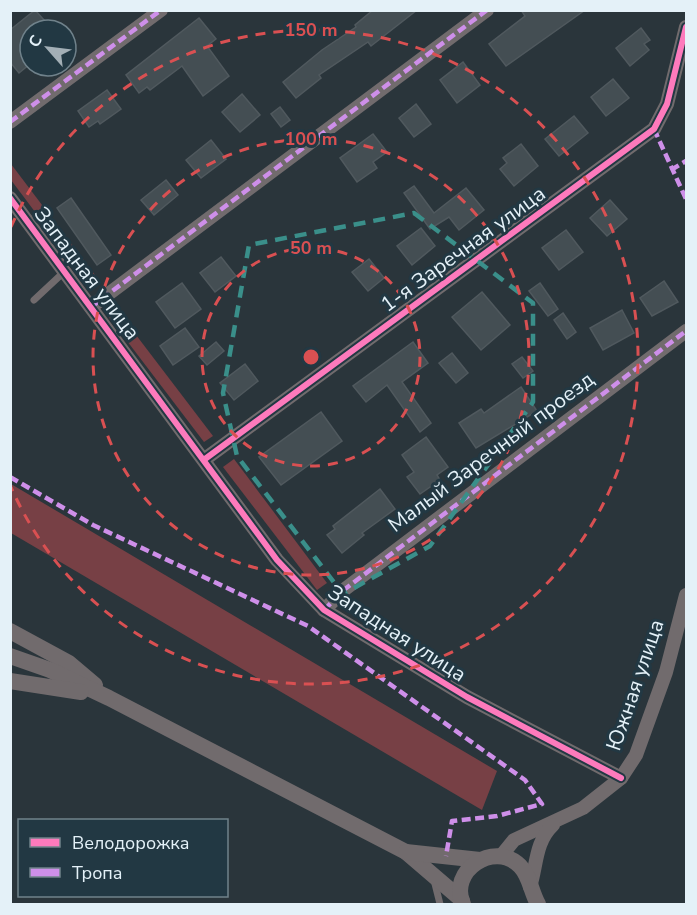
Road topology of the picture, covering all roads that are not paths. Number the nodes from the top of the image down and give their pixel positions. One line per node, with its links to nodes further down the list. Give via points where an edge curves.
1 (161, 10): 4 (street)
2 (487, 10): 8 (street)
3 (687, 27): 10 (street, 1-я Заречная улица, via 667,104 654,129)
4 (10, 122)
5 (10, 198): 6 (street, Западная улица)
6 (64, 272): 7 (lane); 8 (street, Западная улица)
7 (34, 300)
8 (91, 307): 10 (street, Западная улица)
9 (687, 331): 12 (street, Малый Заречный проезд, via 345,589)
10 (205, 459): 12 (street, Западная улица, via 277,560)
11 (687, 595): 17 (street, Южная улица, via 666,672 636,755)
12 (324, 610): 17 (street, Западная улица, via 467,697)
13 (10, 631): 16 (street, via 69,663)
14 (10, 656): 16 (street)
15 (10, 681): 16 (street)
16 (109, 698): 19 (street)
17 (621, 778): 18 (street, Южная улица, via 583,808)
18 (555, 823): 20 (street, Южная улица, via 514,840); 23 (street, via 545,832 539,846)
19 (406, 852): 21 (street); 22 (street)
20 (501, 856): 21 (street); 23 (street, via 521,867)
21 (480, 860): 24 (street, via 463,878)
22 (432, 875): 24 (street); 25 (lane)
23 (530, 887): 26 (street); 27 (street)
24 (463, 902)
25 (440, 904)
26 (527, 904)
27 (538, 904)

